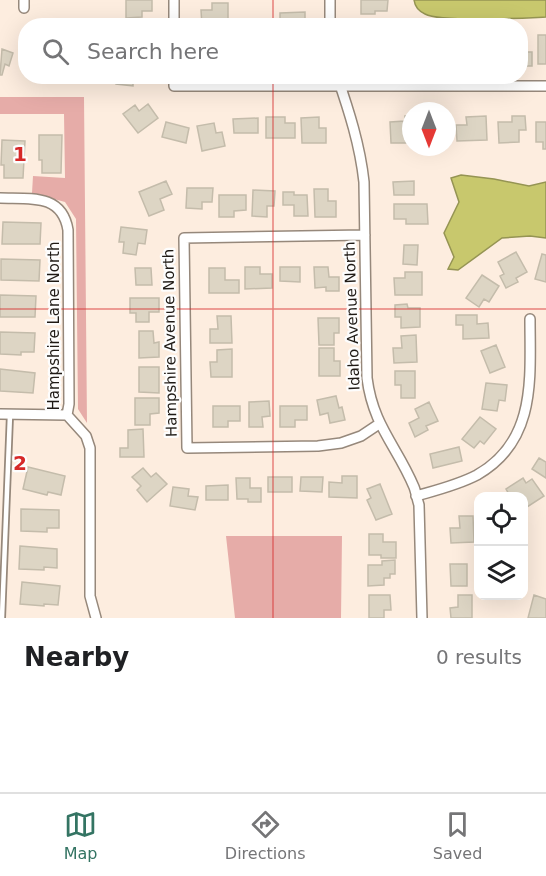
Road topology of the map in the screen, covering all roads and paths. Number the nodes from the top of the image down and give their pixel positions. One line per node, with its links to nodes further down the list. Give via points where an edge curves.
1 (174, 0): 3 (street)
2 (330, 0): 4 (street)
3 (174, 18)
4 (330, 18)
5 (340, 84): 9 (street, Idaho Avenue North, via 362,161)
6 (463, 84): 7 (street)
7 (546, 86)
8 (0, 198): 12 (street, Hampshire Lane North, via 37,199 59,208 66,218)
9 (365, 235): 13 (street, Idaho Avenue North, via 367,378); 13 (street, Hampshire Avenue North, via 184,238 187,448 318,446 361,436)
10 (530, 320): 14 (street, via 527,405 510,445 478,474)
11 (5, 414): 12 (street); 15 (lane)
12 (67, 415): 16 (street, Hampshire Lane North, via 86,436 90,448 90,596)
13 (379, 424): 14 (street, Idaho Avenue North)
14 (416, 496): 17 (street, Idaho Avenue North)
15 (2, 618)
16 (96, 618)
17 (422, 618)

